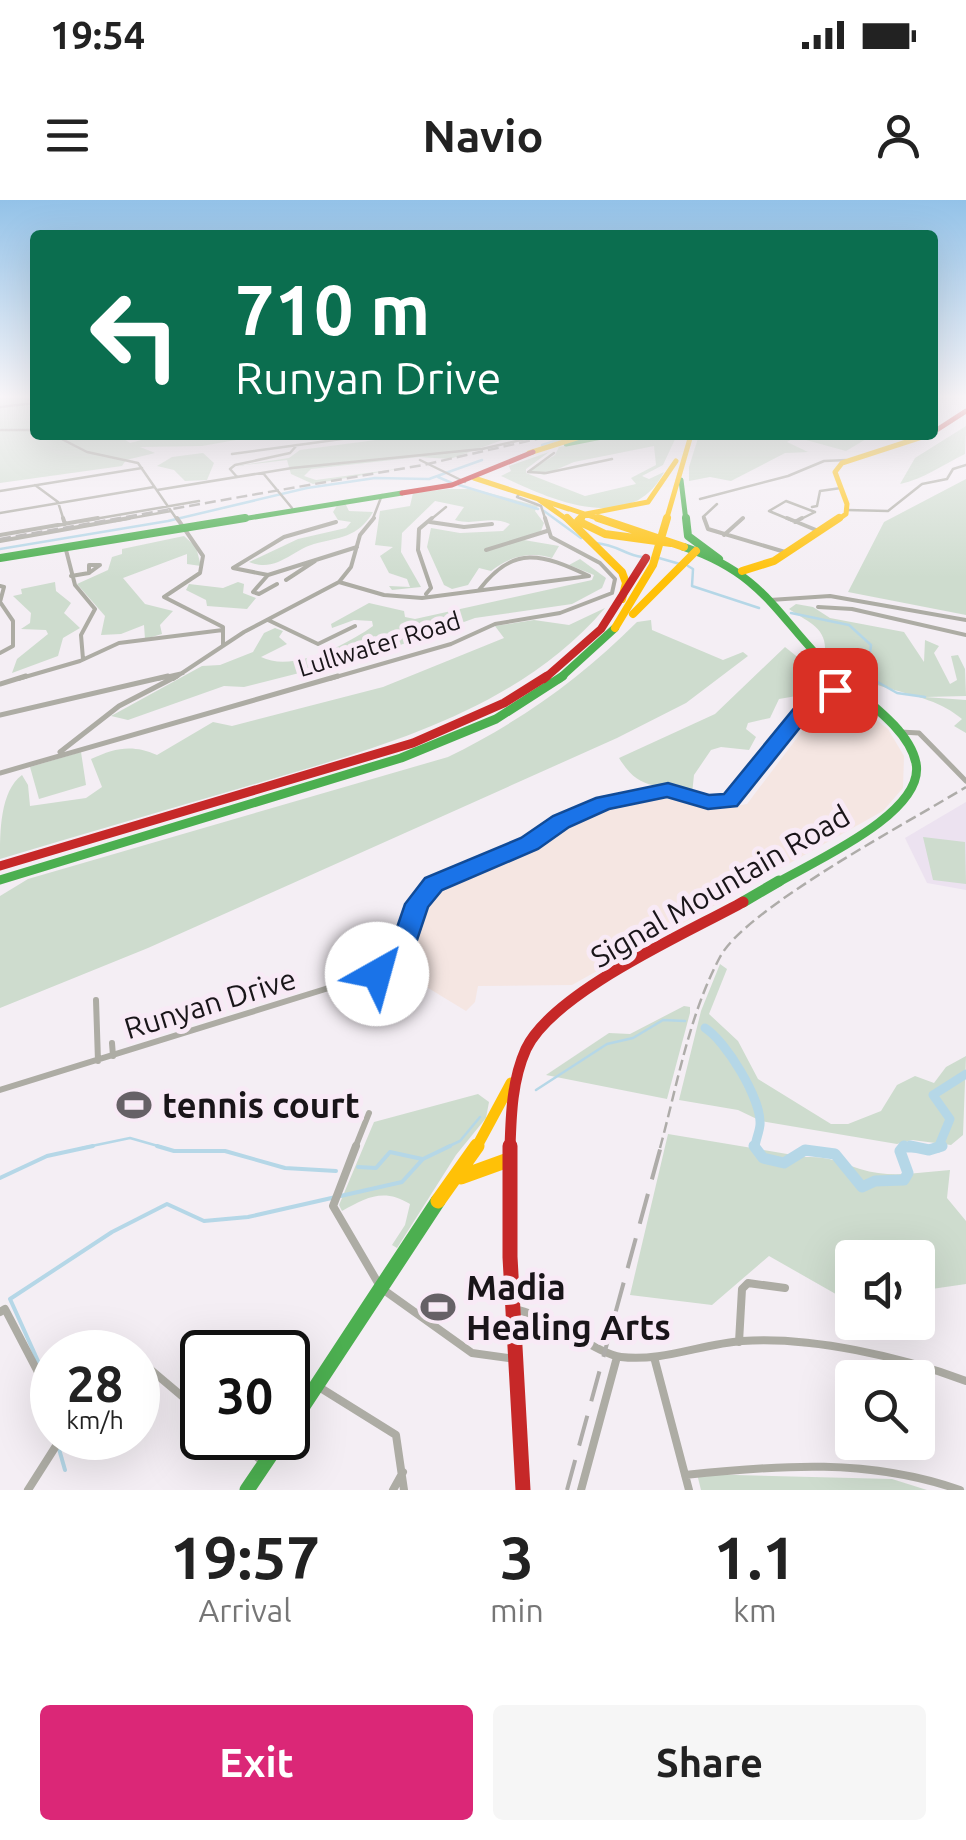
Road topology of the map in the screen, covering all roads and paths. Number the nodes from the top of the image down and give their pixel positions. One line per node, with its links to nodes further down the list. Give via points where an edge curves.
1 (119, 457): 13 (street)
2 (271, 457): 15 (street, via 230,468)
3 (404, 457): 14 (street)
4 (522, 457): 16 (main road)
5 (541, 457): 9 (street, via 528,472 546,476 578,462)
6 (681, 457): 11 (main road)
7 (855, 457): 10 (main road)
8 (420, 460): 17 (street)
9 (612, 460)
10 (846, 460): 20 (main road, via 835,472); 47 (street, via 810,462 781,478 700,499 717,504 702,520)
11 (679, 463): 35 (main road); 46 (main road, via 648,502 580,518 586,532); 49 (main road)
12 (966, 464): 31 (street, via 948,479 922,484 888,511)
13 (142, 468): 18 (street); 19 (street)
14 (263, 472): 15 (street); 28 (street)
15 (237, 477): 19 (street)
16 (489, 478): 17 (main road); 22 (main road)
17 (469, 480): 23 (main road)
18 (35, 485): 21 (street); 24 (street)
19 (156, 488): 24 (street); 30 (street)
20 (841, 488): 27 (street, via 820,490); 31 (main road)
21 (0, 491)
22 (520, 493): 29 (main road); 45 (street, Lullwater Road, via 518,498 541,506)
23 (382, 495): 28 (main road); 51 (street)
24 (58, 502): 32 (street); 41 (street)
25 (199, 502): 30 (street)
26 (446, 507): 33 (street)
27 (812, 507): 40 (street, via 816,511); 40 (street, via 786,501 770,508)
28 (292, 508): 36 (main road)
29 (560, 508): 43 (main road); 72 (main road, via 622,572 626,588)
30 (170, 509): 36 (street); 41 (street); 48 (street)
31 (847, 510): 44 (main road)
32 (0, 512)
33 (435, 516): 38 (street); 39 (street)
34 (744, 518): 47 (street)
35 (684, 520): 49 (main road, via 686,540); 55 (main road, Signal Mountain Road, via 691,540)
36 (178, 521): 50 (main road); 76 (street, via 204,565 164,597)
37 (336, 522): 60 (street, via 284,537 232,566)
38 (427, 522): 39 (street); 66 (street, via 417,544)
39 (442, 522): 42 (street)
40 (794, 522): 44 (street)
41 (65, 524): 48 (street)
42 (492, 524)
43 (629, 527): 46 (main road); 49 (main road)
44 (816, 530): 53 (main road)
45 (547, 531): 52 (street); 87 (street, Lullwater Road, via 609,569 612,593)
46 (612, 535): 49 (main road)
47 (724, 535): 53 (street)
48 (0, 538)
49 (663, 540): 54 (main road); 72 (main road); 77 (main road, via 636,600)
50 (65, 546): 56 (main road); 61 (street)
51 (357, 547): 57 (street); 63 (street)
52 (486, 550)
53 (786, 552): 58 (main road)
54 (693, 555): 55 (main road); 77 (main road)
55 (714, 557): 58 (main road, Signal Mountain Road)
56 (0, 558)
57 (317, 559): 60 (street); 62 (street)
58 (742, 572): 70 (main road, Signal Mountain Road)
59 (89, 573): 61 (street)
60 (268, 575): 64 (street, via 253,592)
61 (71, 576): 81 (street, via 95,609 81,635)
62 (286, 580)
63 (339, 582): 69 (street, via 398,597); 73 (street)
64 (277, 584)
65 (0, 586): 80 (street, via 0,602 13,622 13,646)
66 (432, 588): 68 (street); 69 (street)
67 (479, 590): 67 (street, via 588,578 539,555 524,555 492,569); 68 (street)
68 (444, 594): 69 (street)
69 (423, 596)
70 (770, 600): 74 (street, via 841,598); 84 (main road, Signal Mountain Road)
71 (818, 607): 78 (street)
72 (617, 612): 90 (main road, via 543,677 437,732)
73 (268, 620): 75 (street, via 318,644); 79 (street)
74 (966, 620)
75 (355, 626)
76 (224, 630): 79 (street); 81 (street, via 119,643)
77 (611, 633): 91 (main road, via 538,692 406,757)
78 (966, 635)
79 (223, 646): 82 (street)
80 (0, 653)
81 (83, 660): 83 (street)
82 (186, 673): 85 (street); 87 (street, via 119,706)
83 (0, 684)
84 (846, 686): 86 (main road, Signal Mountain Road); 94 (street, Runyan Drive, via 812,702 730,801 658,790 590,807 530,843 428,889 401,954 377,974)
85 (0, 715)
86 (899, 732): 89 (street, via 919,733); 96 (main road, Signal Mountain Road, via 916,762 914,790 905,804 576,998 526,1047)
87 (58, 754): 88 (street, Lullwater Road)
88 (0, 773)
89 (966, 781)
90 (0, 866)
91 (0, 880)
92 (96, 1000): 95 (street)
93 (112, 1043): 94 (street)
94 (113, 1056): 95 (street, Runyan Drive)
95 (98, 1060): 97 (street, Runyan Drive)
96 (513, 1080): 99 (main road, Signal Mountain Road); 100 (main road, via 498,1098 486,1135)
97 (0, 1090)
98 (370, 1114): 101 (street, via 333,1206)
99 (508, 1160): 100 (main road, via 462,1176); 103 (main road, Signal Mountain Road)
100 (438, 1201): 101 (main road)
101 (381, 1288): 109 (street, via 472,1354); 112 (main road)
102 (785, 1288): 105 (street, via 748,1283 742,1289)
103 (512, 1310): 107 (street, via 546,1317); 109 (main road, Signal Mountain Road)
104 (0, 1312): 106 (street, via 5,1309)
105 (739, 1342): 108 (street); 111 (street, via 906,1358)
106 (30, 1357)
107 (617, 1357): 108 (street); 126 (street)
108 (654, 1357): 120 (street)
109 (515, 1359): 125 (main road, Signal Mountain Road)
110 (160, 1378): 113 (street)
111 (966, 1382)
112 (316, 1386): 114 (main road); 119 (street, via 396,1435)
113 (180, 1395)
114 (310, 1395)
115 (47, 1460): 121 (street)
116 (259, 1460): 118 (street)
117 (267, 1460): 118 (main road)
118 (264, 1464): 122 (main road)
119 (404, 1470): 123 (street); 124 (street)
120 (685, 1475): 127 (street); 128 (street, via 803,1463 858,1466 928,1477)
121 (28, 1490)
122 (247, 1490)
123 (393, 1490)
124 (404, 1490)
125 (523, 1490)
126 (580, 1490)
127 (689, 1490)
128 (960, 1490)

